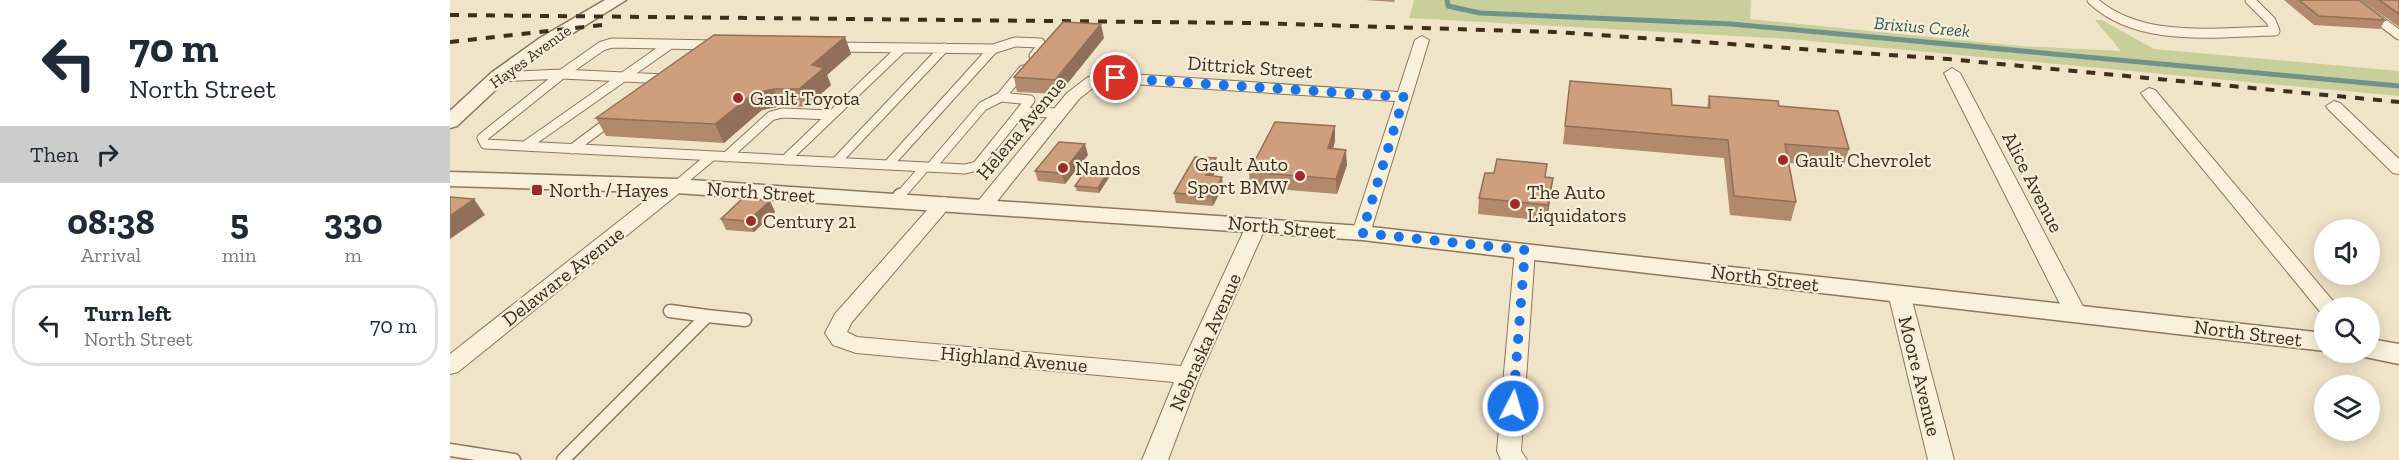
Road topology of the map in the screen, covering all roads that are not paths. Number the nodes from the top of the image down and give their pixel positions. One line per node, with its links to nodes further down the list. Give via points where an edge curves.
1 (617, 0): 19 (street, Hayes Avenue, via 568,28)
2 (2092, 0): 3 (lane, via 2114,20 2142,27 2198,32 2274,30 2271,21)
3 (2250, 0)
4 (2353, 0): 5 (lane)
5 (2399, 35)
6 (1422, 40): 25 (street)
7 (669, 44): 8 (lane); 17 (lane, via 602,46); 18 (lane)
8 (713, 45): 9 (lane); 14 (lane)
9 (724, 45)
10 (819, 47): 11 (lane)
11 (902, 48): 12 (lane); 31 (lane)
12 (944, 48): 13 (lane); 38 (lane)
13 (993, 49): 24 (lane, via 1015,42 1040,43 1041,47); 39 (lane)
14 (704, 52)
15 (676, 72): 20 (lane)
16 (1952, 72): 53 (street, Alice Avenue)
17 (562, 74): 18 (lane); 19 (lane); 33 (lane, via 482,138 485,144)
18 (624, 76): 20 (lane); 33 (lane)
19 (498, 77): 28 (street, Hayes Avenue)
20 (667, 79): 22 (lane)
21 (1094, 80): 25 (street, Dittrick Street, via 1116,78); 29 (street, Helena Avenue)
22 (658, 86)
23 (2149, 93): 51 (street)
24 (1001, 97): 27 (lane, via 1030,100); 40 (lane, via 983,106)
25 (1404, 97): 48 (street)
26 (2334, 106): 41 (street)
27 (1021, 111): 29 (lane); 40 (lane, via 977,166)
28 (458, 112): 32 (street, Hayes Avenue)
29 (1058, 113): 46 (street, Helena Avenue)
30 (620, 114): 34 (lane)
31 (831, 115): 36 (lane, via 771,116); 37 (lane)
32 (450, 122)
33 (525, 146): 34 (lane)
34 (572, 149): 35 (lane)
35 (712, 156): 36 (lane); 43 (lane)
36 (726, 157): 37 (lane)
37 (785, 160): 38 (lane)
38 (836, 162): 39 (lane)
39 (888, 165): 40 (lane)
40 (928, 167): 44 (lane)
41 (2399, 169)
42 (450, 179): 43 (street, North Street)
43 (676, 186): 44 (street, North Street); 59 (street, Delaware Avenue)
44 (896, 200): 45 (street, North Street)
45 (944, 203): 46 (street, North Street); 60 (street, Highland Avenue, via 843,319 836,333 841,340 867,346)
46 (983, 206): 47 (street, North Street)
47 (1257, 224): 48 (street, North Street); 60 (street, Nebraska Avenue)
48 (1362, 233): 49 (street, North Street)
49 (1525, 250): 50 (street, North Street); 65 (street, via 1509,451)
50 (1899, 293): 53 (street, North Street); 66 (street, Moore Avenue)
51 (2320, 297)
52 (670, 311): 54 (lane)
53 (2075, 312): 56 (street, North Street)
54 (708, 316): 55 (lane); 63 (lane)
55 (745, 320)
56 (2314, 341)
57 (2380, 351): 58 (street)
58 (2399, 354)
59 (450, 366)
60 (1188, 375): 64 (street, Nebraska Avenue)
61 (450, 450): 62 (lane)
62 (514, 460)
63 (563, 460)
64 (1155, 460)
65 (1514, 460)
66 (1941, 460)

